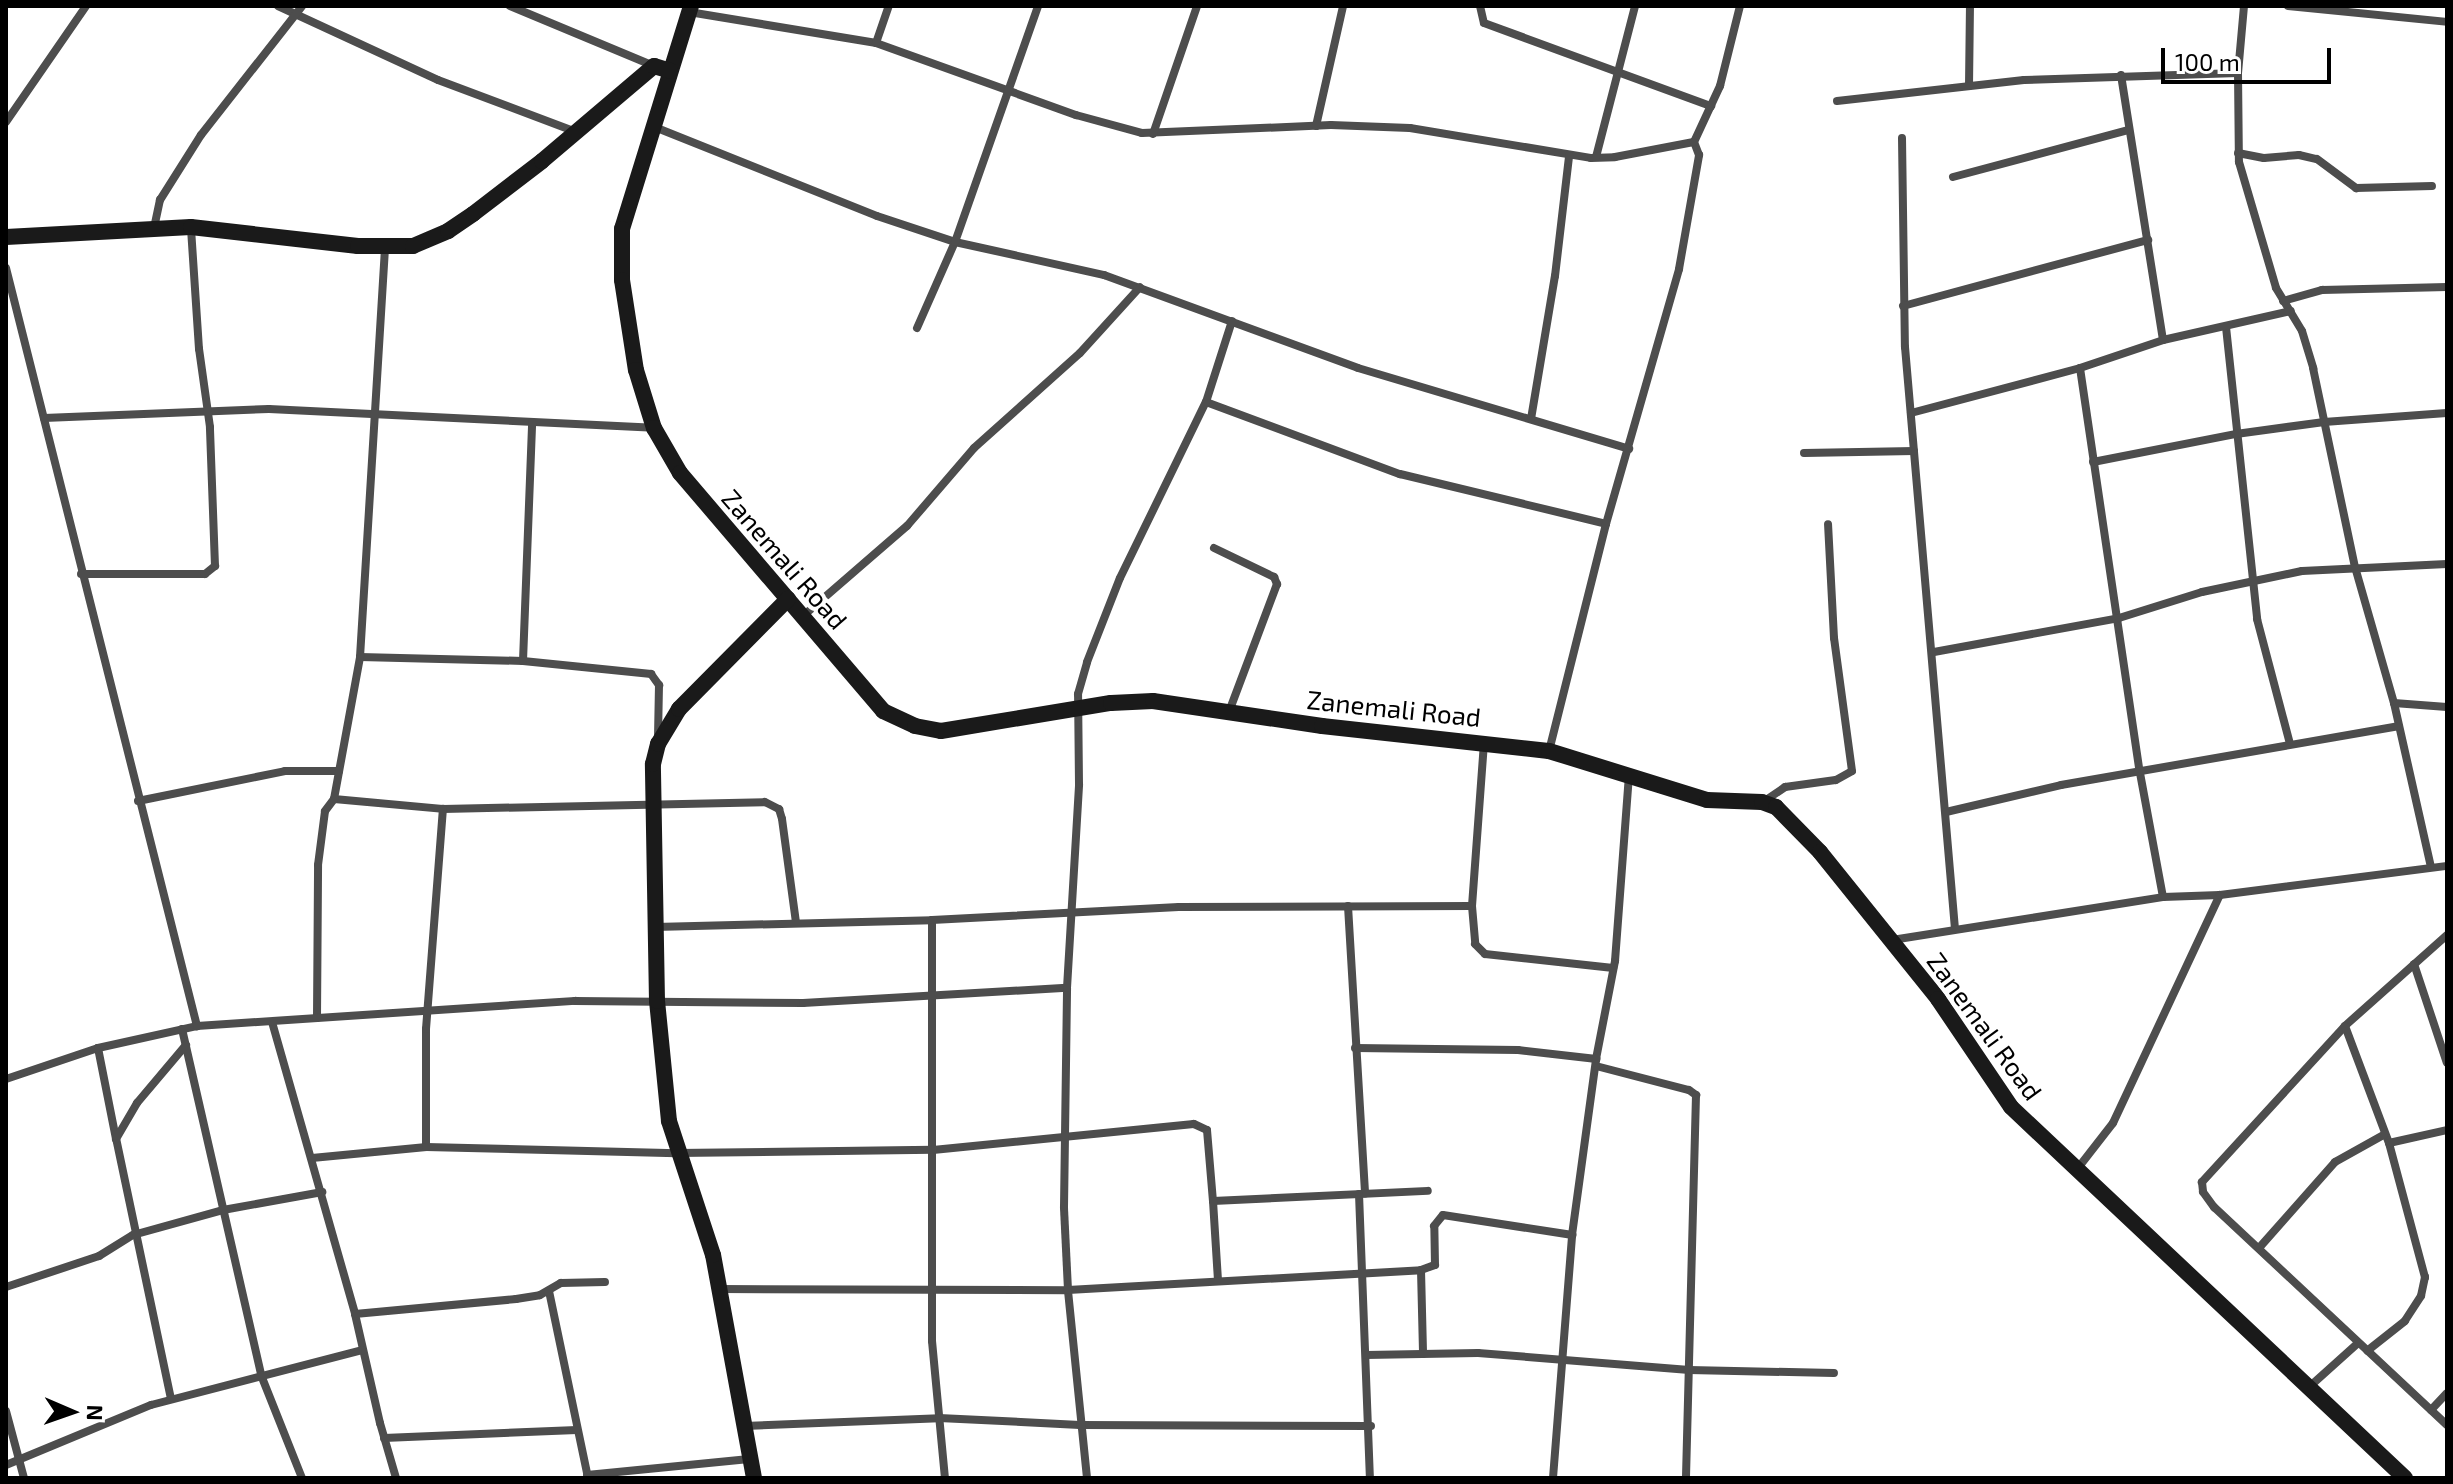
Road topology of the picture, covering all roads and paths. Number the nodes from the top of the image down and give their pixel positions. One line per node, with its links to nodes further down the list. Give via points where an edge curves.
1 (86, 6): 27 (street)
2 (278, 6): 16 (street)
3 (302, 6): 16 (street)
4 (510, 6): 19 (street)
5 (889, 6): 18 (street)
6 (1038, 6): 24 (street)
7 (1197, 6): 32 (street)
8 (1343, 6): 29 (street)
9 (1480, 6): 20 (street, via 1484,23)
10 (1635, 6): 20 (street)
11 (1740, 6): 26 (street)
12 (1970, 6): 23 (street)
13 (2244, 6): 21 (street)
14 (2288, 6): 17 (street)
15 (690, 9): 18 (street); 19 (street, Zanemali Road)
16 (297, 15): 31 (street, via 438,80); 41 (street, via 201,135 160,200)
17 (2447, 22)
18 (876, 43): 24 (street)
19 (662, 69): 28 (street, Zanemali Road); 31 (street)
20 (1617, 71): 26 (street); 37 (street)
21 (2238, 73): 22 (street); 35 (street)
22 (2121, 75): 23 (street); 30 (street)
23 (1969, 86): 25 (street)
24 (1008, 89): 32 (street, via 1076,115); 44 (street)
25 (1837, 101)
26 (1711, 106): 34 (street)
27 (6, 122)
28 (652, 126): 44 (street); 66 (street, Zanemali Road, via 622,229 622,267 630,341)
29 (1316, 126): 32 (street); 36 (street, via 1410,128)
30 (2129, 130): 38 (street); 43 (street)
31 (576, 133): 45 (street, via 448,231 413,246)
32 (1153, 134)
33 (1902, 138): 50 (street)
34 (1694, 142): 37 (street); 68 (street, via 1699,155 1679,269)
35 (2238, 153): 39 (street, via 2317,159 2356,188); 49 (street)
36 (1569, 156): 37 (street); 63 (street)
37 (1596, 157)
38 (1953, 177)
39 (2432, 186)
40 (191, 227): 41 (street); 45 (street); 58 (street)
41 (154, 228): 42 (street)
42 (6, 237)
43 (2148, 240): 50 (street); 55 (street)
44 (955, 242): 47 (street); 54 (street)
45 (385, 247): 59 (street)
46 (6, 268): 62 (street)
47 (1140, 287): 52 (street); 80 (street, via 1080,353 974,448 907,526)
48 (2447, 287): 49 (street, via 2322,290)
49 (2283, 301): 51 (street)
50 (1903, 306): 60 (street)
51 (2291, 311): 53 (street); 65 (street, via 2302,331)
52 (1232, 321): 57 (street); 63 (street, via 1358,368)
53 (2226, 327): 55 (street); 67 (street)
54 (917, 328)
55 (2163, 340): 56 (street)
56 (2080, 368): 60 (street); 71 (street)
57 (1206, 402): 72 (street, via 1400,474); 87 (street, via 1120,578 1081,679)
58 (207, 410): 59 (street); 62 (street); 77 (street, via 212,571)
59 (378, 412): 64 (street); 83 (street)
60 (1911, 413): 69 (street)
61 (2447, 413): 65 (street)
62 (44, 418): 77 (street)
63 (1531, 419): 68 (street)
64 (532, 422): 66 (street); 84 (street)
65 (2324, 422): 67 (street); 76 (street)
66 (654, 428): 79 (street, Zanemali Road, via 680,473)
67 (2236, 434): 71 (street); 78 (street)
68 (1629, 449): 72 (street)
69 (1914, 451): 70 (street); 82 (street)
70 (1804, 453)
71 (2093, 462): 81 (street)
72 (1606, 524): 93 (street)
73 (1828, 524): 99 (street, via 1834,638 1852,771 1836,780 1785,787)
74 (1214, 548): 88 (street, via 1274,577 1277,584)
75 (2447, 564): 76 (street)
76 (2355, 567): 78 (street); 85 (street)
77 (81, 574): 98 (street)
78 (2251, 580): 81 (street); 92 (street, via 2262,648)
79 (788, 599): 80 (street, Zanemali Road); 91 (street, via 679,709)
80 (803, 616): 87 (street, Zanemali Road, via 883,711 915,726 941,731)
81 (2119, 618): 82 (street); 95 (street)
82 (1934, 652): 102 (street)
83 (360, 657): 84 (street); 94 (street)
84 (523, 661): 91 (street, via 655,676)
85 (2394, 703): 86 (street); 89 (street)
86 (2447, 707)
87 (1081, 708): 88 (street, Zanemali Road, via 1153,701); 109 (street)
88 (1229, 712): 90 (street, Zanemali Road)
89 (2398, 726): 92 (street); 104 (street)
90 (1484, 742): 93 (street, Zanemali Road); 108 (street)
91 (658, 744): 100 (street, via 653,764)
92 (2290, 744): 95 (street)
93 (1549, 751): 96 (street, Zanemali Road)
94 (339, 771): 97 (street); 98 (street, via 285,771)
95 (2140, 773): 102 (street, via 2040,789); 106 (street)
96 (1629, 776): 99 (street, Zanemali Road, via 1707,800); 117 (street)
97 (334, 799): 101 (street); 122 (street, via 325,811 318,865)
98 (138, 801): 124 (street)
99 (1762, 802): 115 (street, Zanemali Road, via 1791,819)
100 (655, 806): 101 (street); 111 (street, via 774,804 782,819); 112 (street)
101 (443, 809): 121 (street)
102 (1946, 812): 113 (street)
103 (2447, 866): 104 (street)
104 (2431, 867): 105 (street)
105 (2220, 895): 106 (street); 142 (street, via 2113,1123)
106 (2163, 897): 113 (street)
107 (1348, 906): 108 (street); 109 (street); 129 (street)
108 (1472, 906): 117 (street, via 1475,944 1485,954)
109 (1071, 912): 110 (street); 118 (street)
110 (932, 920): 111 (street); 119 (street)
111 (796, 922): 112 (street)
112 (654, 927): 120 (street)
113 (1955, 929): 115 (street)
114 (2447, 935): 116 (street)
115 (1891, 940): 142 (street, Zanemali Road, via 2011,1107)
116 (2414, 964): 125 (street); 131 (street)
117 (1613, 968): 130 (street)
118 (1067, 988): 119 (street); 136 (street)
119 (934, 998): 120 (street); 139 (street)
120 (657, 1001): 121 (street); 140 (street)
121 (428, 1011): 122 (street); 138 (street)
122 (317, 1018): 123 (street)
123 (272, 1022): 124 (street); 141 (street)
124 (197, 1026): 126 (street)
125 (2345, 1026): 134 (street); 150 (street, via 2202,1182 2207,1199)
126 (182, 1029): 127 (street); 128 (street)
127 (186, 1045): 135 (street, via 137,1103); 147 (street)
128 (98, 1048): 132 (street); 135 (street)
129 (1355, 1048): 130 (street, via 1518,1050); 145 (street)
130 (1596, 1062): 149 (street); 167 (street, via 1696,1095)
131 (2447, 1063)
132 (6, 1079)
133 (2447, 1130): 137 (street)
134 (2385, 1134): 137 (street); 150 (street, via 2335,1162)
135 (116, 1139): 148 (street)
136 (1065, 1139): 139 (street); 146 (street, via 1202,1125 1207,1130); 157 (street)
137 (2389, 1143): 163 (street, via 2425,1277 2421,1296 2405,1321)
138 (426, 1147): 140 (street); 141 (street)
139 (933, 1150): 140 (street); 159 (street)
140 (677, 1153): 156 (street, via 704,1222)
141 (312, 1158): 144 (street)
142 (2078, 1168): 170 (street, Zanemali Road)
143 (1428, 1191): 145 (street)
144 (322, 1192): 147 (street); 160 (street)
145 (1362, 1193): 146 (street); 152 (street)
146 (1213, 1201): 153 (street)
147 (223, 1210): 148 (street); 169 (street)
148 (133, 1235): 155 (street, via 99,1256); 172 (street)
149 (1572, 1235): 151 (street, via 1443,1215 1434,1226 1435,1265); 166 (street)
150 (2259, 1248): 161 (street)
151 (1421, 1270): 152 (street); 164 (street)
152 (1364, 1274): 153 (street); 165 (street)
153 (1218, 1281): 157 (street)
154 (605, 1282): 158 (street, via 561,1283)
155 (6, 1287)
156 (719, 1289): 159 (street); 178 (street)
157 (1068, 1290): 159 (street); 176 (street)
158 (549, 1291): 160 (street, via 472,1305); 180 (street)
159 (932, 1292): 175 (street)
160 (355, 1314): 162 (street)
161 (2358, 1343): 163 (street); 170 (street)
162 (362, 1350): 169 (street); 181 (street)
163 (2367, 1351): 173 (street)
164 (1423, 1354): 165 (street); 166 (street, via 1478,1353)
165 (1366, 1355): 179 (street)
166 (1562, 1362): 167 (street); 193 (street)
167 (1689, 1370): 168 (street); 194 (street)
168 (1834, 1373)
169 (261, 1375): 172 (street); 187 (street)
170 (2308, 1389): 195 (street, Zanemali Road)
171 (2447, 1393): 173 (street)
172 (171, 1399): 183 (street)
173 (2431, 1410): 177 (street)
174 (6, 1411): 183 (street)
175 (939, 1418): 176 (street); 178 (street); 190 (street)
176 (1080, 1425): 179 (street); 191 (street)
177 (2447, 1425)
178 (743, 1426): 182 (street)
179 (1371, 1426): 192 (street)
180 (577, 1430): 181 (street); 185 (street)
181 (384, 1438): 188 (street)
182 (749, 1459): 185 (street); 189 (street)
183 (17, 1461): 184 (street); 186 (street)
184 (6, 1465)
185 (587, 1476)
186 (24, 1478)
187 (302, 1478)
188 (396, 1478)
189 (754, 1478)
190 (945, 1478)
191 (1087, 1478)
192 (1370, 1478)
193 (1553, 1478)
194 (1686, 1478)
195 (2405, 1478)

